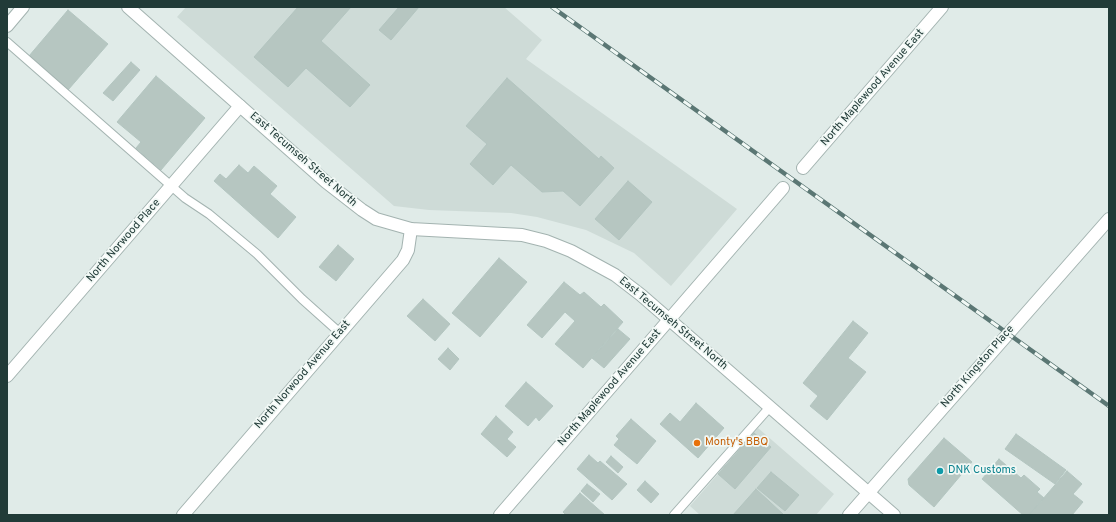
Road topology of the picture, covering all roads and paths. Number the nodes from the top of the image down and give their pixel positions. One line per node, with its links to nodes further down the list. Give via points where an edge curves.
1 (23, 7): 4 (street)
2 (128, 7): 6 (street, East Tecumseh Street North)
3 (942, 7): 7 (street, North Maplewood Avenue East)
4 (7, 26)
5 (7, 42): 8 (lane)
6 (240, 106): 8 (street, North Norwood Place); 11 (street, East Tecumseh Street North, via 326,182 362,210 392,225)
7 (803, 168)
8 (172, 186): 13 (lane, via 257,254); 14 (street, North Norwood Place)
9 (783, 188): 12 (street, North Maplewood Avenue East)
10 (1109, 220): 16 (street, North Kingston Place)
11 (411, 229): 12 (street, East Tecumseh Street North, via 501,232 546,241 615,275); 13 (street, North Norwood Avenue East, via 408,250 403,260)
12 (669, 320): 15 (street, East Tecumseh Street North); 18 (street, North Maplewood Avenue East)
13 (340, 333): 17 (street, North Norwood Avenue East)
14 (7, 376)
15 (769, 408): 16 (street, East Tecumseh Street North); 19 (lane)
16 (868, 492): 20 (street, North Kingston Place); 21 (street, East Tecumseh Street North)
17 (183, 515)
18 (500, 515)
19 (674, 515)
20 (849, 515)
21 (894, 515)

